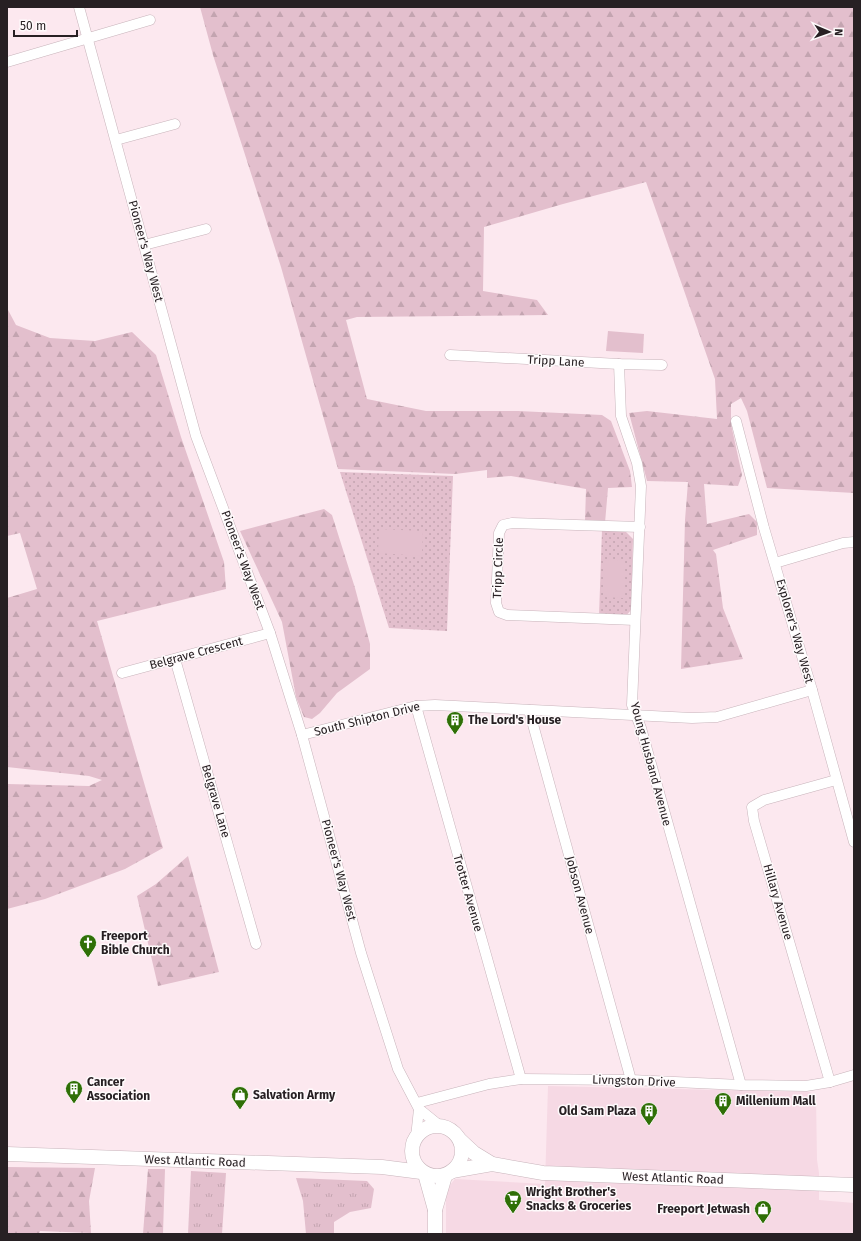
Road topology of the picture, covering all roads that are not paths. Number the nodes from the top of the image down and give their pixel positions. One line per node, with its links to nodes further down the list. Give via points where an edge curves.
1 (79, 7): 3 (street, Pioneer's Way West)
2 (150, 20): 3 (street)
3 (88, 38): 4 (street); 6 (street, Pioneer's Way West)
4 (7, 62)
5 (175, 124): 6 (street)
6 (116, 140): 8 (street, Pioneer's Way West)
7 (206, 229): 8 (street)
8 (144, 245): 17 (street, Pioneer's Way West, via 196,436)
9 (450, 355): 10 (street, Tripp Lane)
10 (619, 364): 11 (street, Tripp Lane); 13 (street, Young Husband Avenue, via 621,416 637,463 641,486)
11 (662, 365)
12 (736, 420): 15 (street, Explorer's Way West)
13 (640, 527): 16 (street, Young Husband Avenue); 16 (street, Tripp Circle, via 512,523 503,525 499,533 496,603 499,612 507,616)
14 (854, 542): 15 (street)
15 (775, 563): 20 (street, Explorer's Way West)
16 (636, 620): 23 (street, Young Husband Avenue, via 632,705)
17 (270, 633): 18 (street, Belgrave Crescent); 24 (street, Pioneer's Way West)
18 (175, 659): 19 (street, Belgrave Crescent); 27 (street, Belgrave Lane)
19 (122, 673)
20 (812, 690): 23 (street, South Shipton Drive, via 717,717); 25 (street, Explorer's Way West)
21 (416, 706): 22 (street, South Shipton Drive, via 435,704); 24 (street, South Shipton Drive); 29 (street, Trotter Avenue)
22 (529, 710): 23 (street, South Shipton Drive); 30 (street, Jobson Avenue)
23 (636, 715): 32 (street, Young Husband Avenue)
24 (302, 735): 33 (street, Pioneer's Way West, via 361,953 398,1069)
25 (836, 780): 26 (street, Explorer's Way West); 31 (street, Hillary Avenue, via 764,800 752,807)
26 (854, 842)
27 (256, 944)
28 (854, 1075): 31 (street, Livngston Drive)
29 (521, 1079): 30 (street, Livngston Drive); 33 (street, Livngston Drive, via 488,1084)
30 (631, 1080): 32 (street, Livngston Drive)
31 (830, 1082): 32 (street, Livngston Drive, via 806,1086)
32 (741, 1085)
33 (418, 1106): 34 (street, Pioneer's Way West); 36 (street)
34 (440, 1126): 35 (main road, via 448,1129); 36 (main road, via 422,1130)
35 (460, 1140): 38 (main road, West Atlantic Road); 41 (main road, via 461,1157 458,1165)
36 (414, 1141): 39 (main road, West Atlantic Road, via 399,1160); 40 (main road, via 411,1155)
37 (7, 1154): 39 (main road, West Atlantic Road)
38 (492, 1164): 41 (main road, West Atlantic Road); 42 (main road, West Atlantic Road, via 554,1174)
39 (382, 1167): 40 (main road, West Atlantic Road)
40 (423, 1173): 41 (main road, via 435,1177); 43 (main road)
41 (448, 1174): 43 (main road)
42 (854, 1185)
43 (435, 1210): 44 (main road)
44 (435, 1234)

